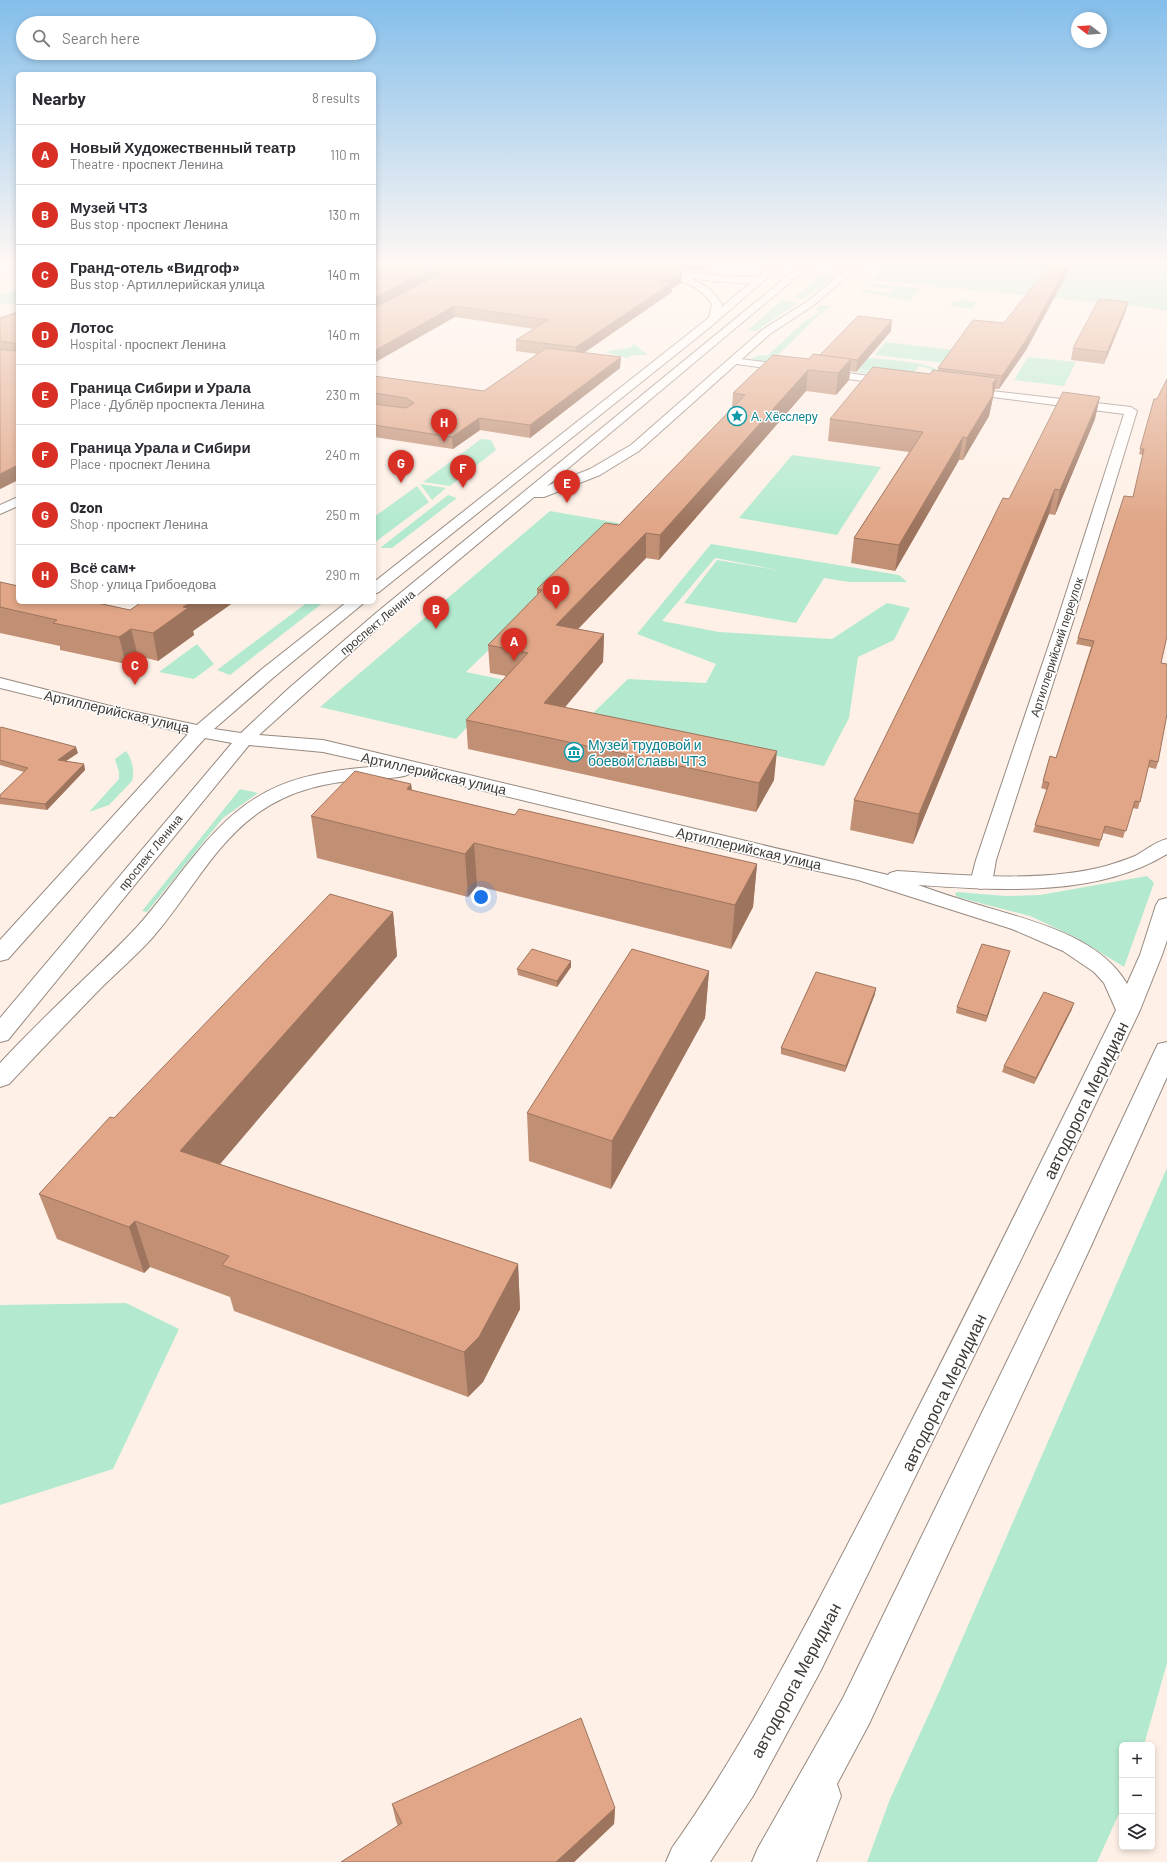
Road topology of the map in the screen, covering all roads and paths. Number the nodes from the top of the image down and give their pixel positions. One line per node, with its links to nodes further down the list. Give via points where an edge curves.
1 (673, 351): 10 (main road, проспект Ленина)
2 (704, 351): 8 (main road, проспект Ленина)
3 (745, 351): 4 (main road)
4 (734, 361): 5 (main road); 8 (main road, via 636,448 595,472)
5 (902, 383)
6 (954, 390): 18 (main road, Артиллерийский переулок, via 1131,411 986,860)
7 (16, 502): 9 (main road)
8 (519, 502): 14 (main road, проспект Ленина, via 382,616)
9 (0, 510)
10 (376, 587)
11 (354, 604): 13 (main road, проспект Ленина)
12 (0, 683): 13 (main road, Артиллерийская улица)
13 (201, 731): 14 (main road, Артиллерийская улица); 20 (main road, проспект Ленина)
14 (245, 739): 15 (main road, Артиллерийская улица, via 323,746); 22 (main road, проспект Ленина)
15 (419, 769): 17 (main road, Артиллерийская улица); 24 (main road, via 347,776 293,786 248,810 222,836 146,932)
16 (1167, 845): 18 (main road, Артиллерийская улица, via 1135,864 1099,873 1029,882)
17 (866, 875): 18 (main road, Артиллерийская улица); 21 (main road, Артиллерийская улица, via 967,909 1024,924 1058,940 1103,967 1116,982)
18 (982, 883)
19 (1167, 905): 21 (main road, автодорога Меридиан, via 1151,955)
20 (0, 954)
21 (1128, 1010): 26 (main road, автодорога Меридиан, via 939,1402 798,1680 734,1791)
22 (0, 1034)
23 (1167, 1050): 25 (main road, via 1077,1246)
24 (0, 1078)
25 (856, 1711): 27 (main road); 28 (main road)
26 (686, 1862)
27 (772, 1862)
28 (796, 1862)

